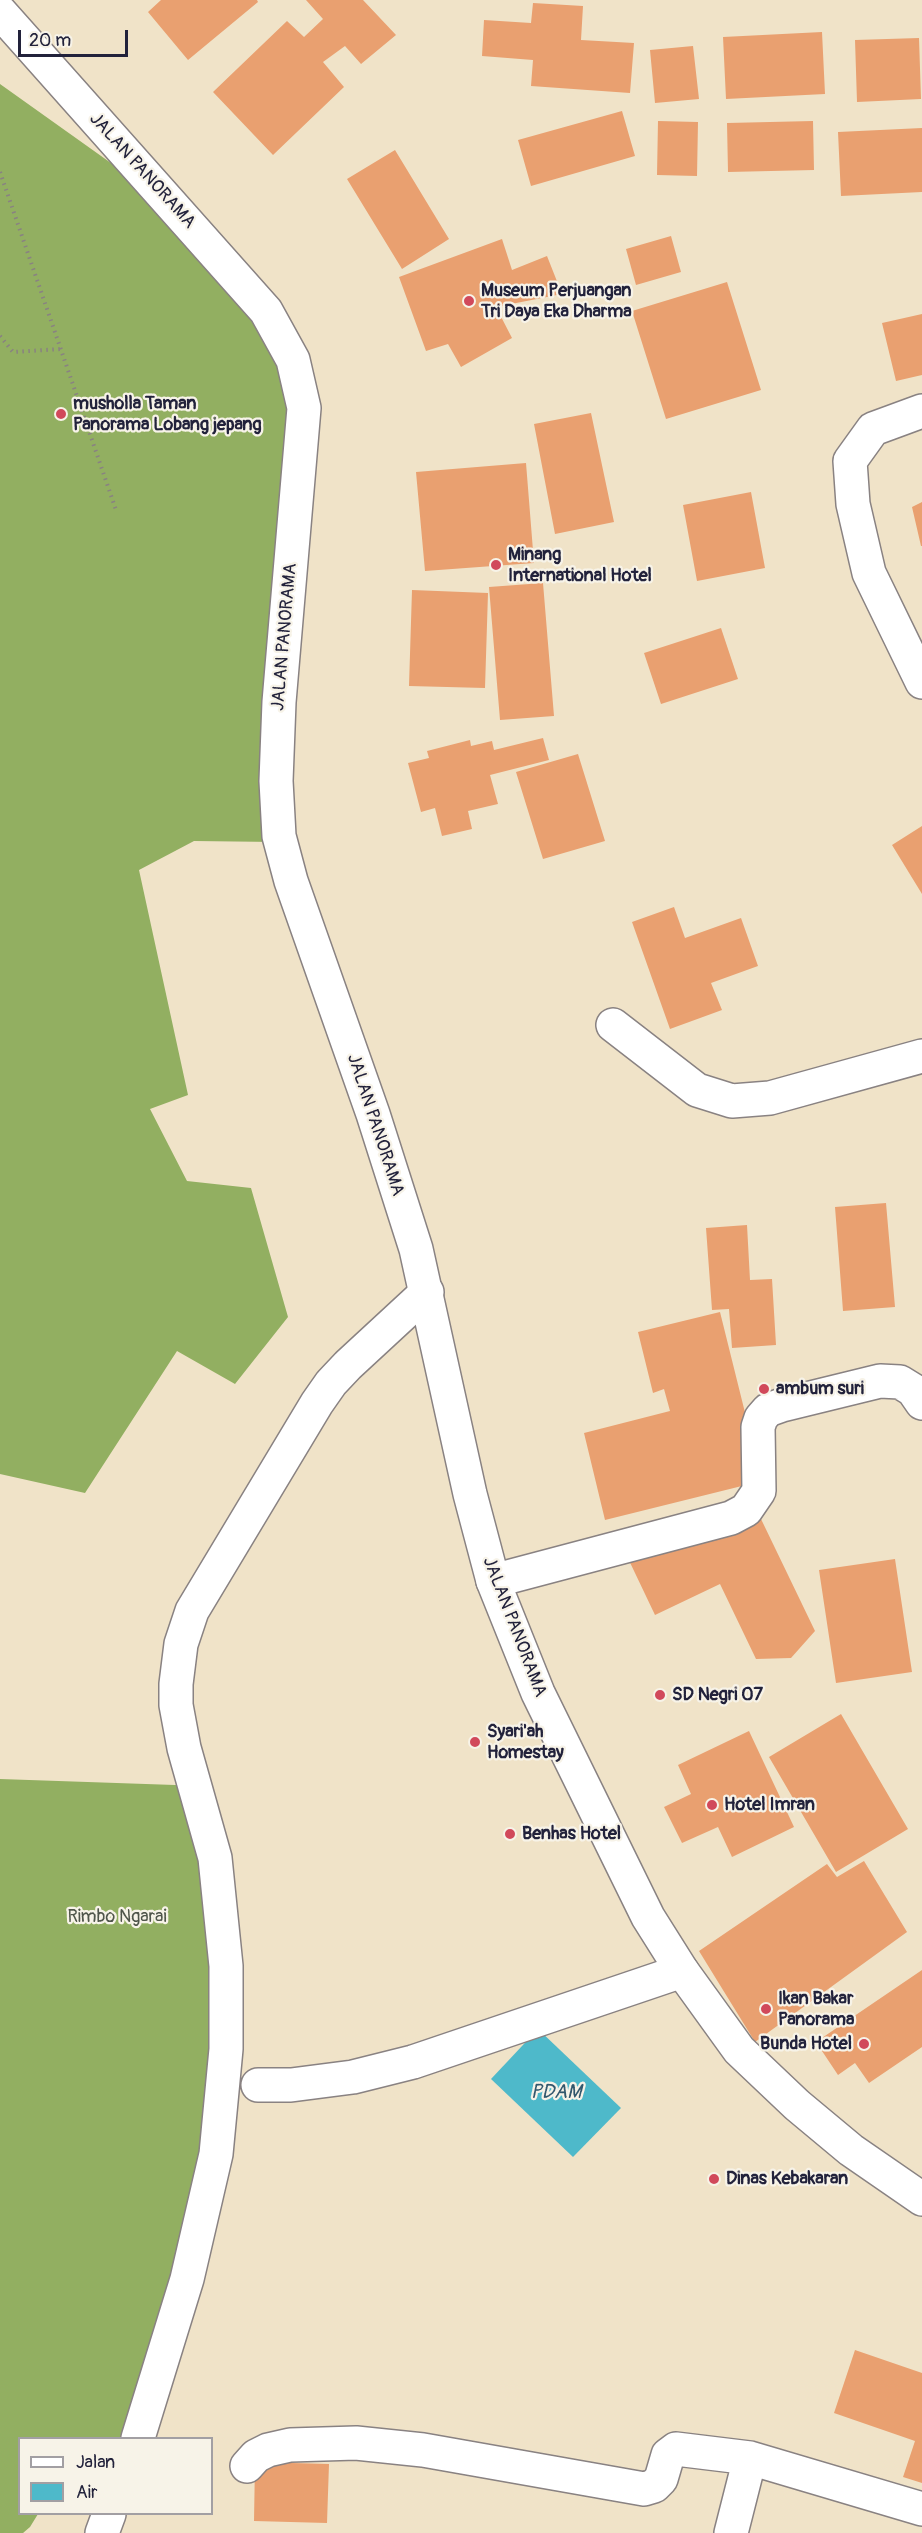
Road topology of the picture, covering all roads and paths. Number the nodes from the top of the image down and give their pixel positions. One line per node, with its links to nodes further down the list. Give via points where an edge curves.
1 (0, 12): 10 (street, JALAN PANORAMA, via 266,311 293,360 304,408 279,702 279,836 291,881 373,1114)
2 (0, 172): 4 (path)
3 (0, 336): 4 (path, via 13,352)
4 (61, 349): 6 (path)
5 (922, 411): 7 (street, via 873,429 850,461 853,504 869,573)
6 (116, 510)
7 (922, 682)
8 (613, 1025): 9 (street, via 697,1090 732,1101 770,1098)
9 (922, 1056)
10 (427, 1292): 12 (street, JALAN PANORAMA, via 470,1494); 16 (street, via 331,1383 192,1611 181,1644 176,1705 215,1858 226,1966 226,2049 216,2154 187,2278)
11 (922, 1402): 12 (street, via 900,1382 880,1381 768,1410 759,1427 759,1491 746,1510 731,1518)
12 (493, 1581): 13 (street, JALAN PANORAMA, via 538,1693 573,1766 648,1917)
13 (682, 1971): 14 (street, via 413,2062 352,2077); 15 (street, JALAN PANORAMA, via 739,2050 851,2150)
14 (258, 2085)
15 (922, 2199)
16 (139, 2437)
17 (750, 2457): 18 (street, via 676,2449 668,2455 661,2479 644,2489 423,2450 356,2443 290,2445 268,2450); 19 (street); 22 (street)
18 (247, 2466)
19 (922, 2509)
20 (109, 2515): 21 (street)
21 (102, 2533)
22 (731, 2533)

